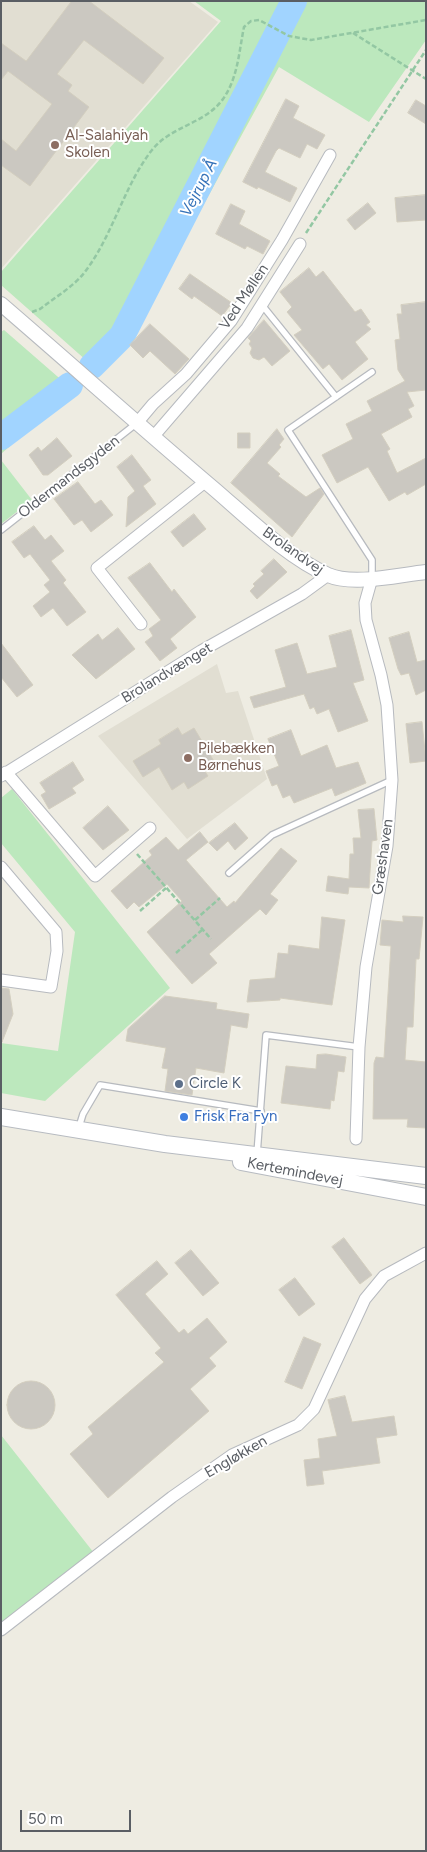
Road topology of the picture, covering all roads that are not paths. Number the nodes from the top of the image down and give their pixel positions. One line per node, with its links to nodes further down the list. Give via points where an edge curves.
1 (330, 155): 7 (street, Ved Møllen, via 231,321 186,374)
2 (300, 244): 4 (street)
3 (1, 304): 7 (street, Brolandvej)
4 (262, 305): 6 (lane); 8 (street, via 247,328)
5 (372, 372): 6 (lane)
6 (336, 397): 13 (lane, via 288,430 372,560)
7 (137, 423): 8 (street, Brolandvej); 10 (lane, Oldermandsgyden)
8 (153, 437): 9 (street, Brolandvej)
9 (205, 482): 12 (street, Brolandvej, via 295,556); 14 (street, via 97,568)
10 (1, 530)
11 (426, 572): 13 (street, Brolandvej)
12 (328, 575): 13 (street, Brolandvej); 15 (street, Brolandvænget, via 302,594 201,652)
13 (372, 578): 16 (street, Græshaven, via 365,602 366,620 387,705)
14 (141, 624)
15 (4, 774): 17 (street, Brolandvænget, via 95,876)
16 (392, 780): 19 (lane, via 272,834); 21 (street, Græshaven)
17 (150, 828)
18 (1, 867): 20 (street, via 56,932 57,951 51,987)
19 (228, 873)
20 (1, 980)
21 (358, 1047): 22 (lane, via 266,1036); 25 (street, Græshaven)
22 (261, 1111): 24 (lane, via 100,1085 83,1114); 27 (lane)
23 (1, 1117): 24 (main road, Kertemindevej)
24 (78, 1130): 26 (main road, Kertemindevej)
25 (356, 1139)
26 (164, 1144): 27 (main road, Kertemindevej); 29 (main road, Kertemindevej, via 256,1165)
27 (257, 1155): 28 (main road, Kertemindevej)
28 (426, 1176)
29 (426, 1195)
30 (426, 1254): 31 (street, Engløkken, via 384,1276 365,1299 314,1409 298,1425 251,1445 202,1476)
31 (1, 1630)

